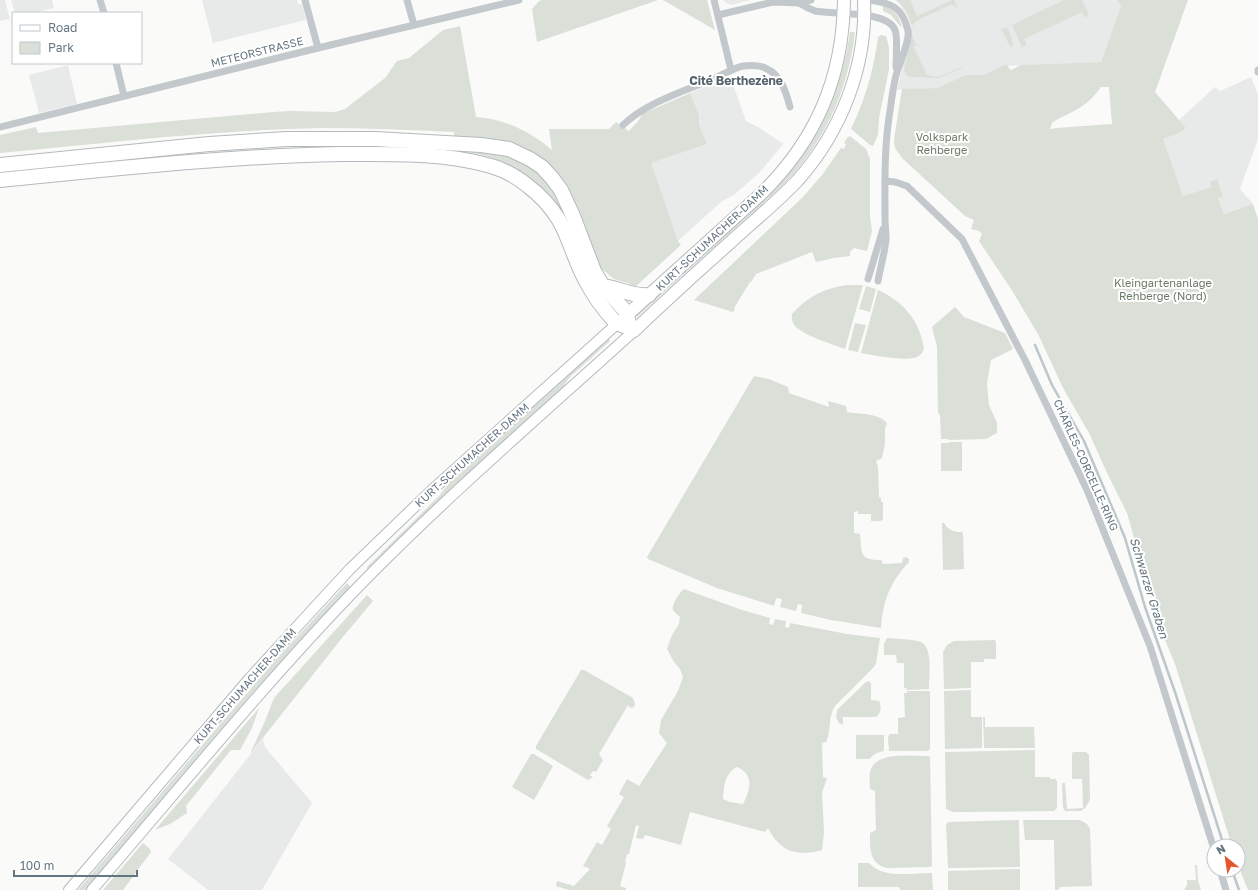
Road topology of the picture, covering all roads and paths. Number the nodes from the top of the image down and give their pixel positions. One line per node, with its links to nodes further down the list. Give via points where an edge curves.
1 (100, 0): 12 (street)
2 (305, 0): 17 (street)
3 (407, 0): 16 (street)
4 (520, 0): 10 (street, METEORSTRASSE)
5 (714, 0): 14 (street)
6 (811, 0): 11 (street)
7 (844, 0): 13 (main road, KURT-SCHUMACHER-DAMM)
8 (864, 0): 15 (main road, KURT-SCHUMACHER-DAMM)
9 (869, 0): 20 (street, via 892,5 904,20 908,33)
10 (501, 2): 16 (street, METEORSTRASSE)
11 (799, 3): 13 (street, via 813,10); 14 (street, via 774,2)
12 (104, 12)
13 (844, 14): 15 (street); 32 (main road, KURT-SCHUMACHER-DAMM, via 842,44 833,81 817,119 798,151 765,190)
14 (718, 15): 19 (street)
15 (865, 15): 20 (street, via 884,19 891,23 896,31); 35 (main road, KURT-SCHUMACHER-DAMM, via 859,59 852,85 840,117 818,154 789,189)
16 (414, 25): 17 (street, METEORSTRASSE)
17 (318, 48): 21 (street, METEORSTRASSE)
18 (116, 64): 21 (street)
19 (731, 70): 22 (street, via 742,66 767,69 778,76); 23 (street, via 648,107)
20 (896, 73): 27 (street, via 887,126)
21 (124, 96): 24 (street, METEORSTRASSE)
22 (790, 107)
23 (623, 125)
24 (0, 127)
25 (0, 165): 31 (highway, via 209,144 287,140 375,138 509,149 542,167 561,190 594,271)
26 (0, 180): 34 (highway, via 162,164 320,155 430,155 475,162 516,177 539,195 558,219 586,282)
27 (886, 181): 28 (street); 38 (street, CHARLES-CORCELLE-RING, via 907,186 962,239 1025,360 1087,490 1150,646)
28 (885, 225): 29 (street); 30 (street, via 886,239)
29 (868, 279)
30 (878, 281)
31 (603, 286): 32 (highway, via 635,295); 33 (highway)
32 (650, 295): 33 (main road, KURT-SCHUMACHER-DAMM)
33 (628, 314): 34 (main road, KURT-SCHUMACHER-DAMM); 35 (main road)
34 (617, 324): 35 (main road); 36 (main road, KURT-SCHUMACHER-DAMM, via 432,490)
35 (634, 331): 37 (main road, KURT-SCHUMACHER-DAMM, via 446,501)
36 (350, 569): 37 (main road); 40 (main road, KURT-SCHUMACHER-DAMM, via 250,678)
37 (363, 582): 41 (main road, KURT-SCHUMACHER-DAMM, via 268,684)
38 (1211, 838)
39 (1222, 878): 42 (street)
40 (69, 890)
41 (92, 890)
42 (1226, 890)

